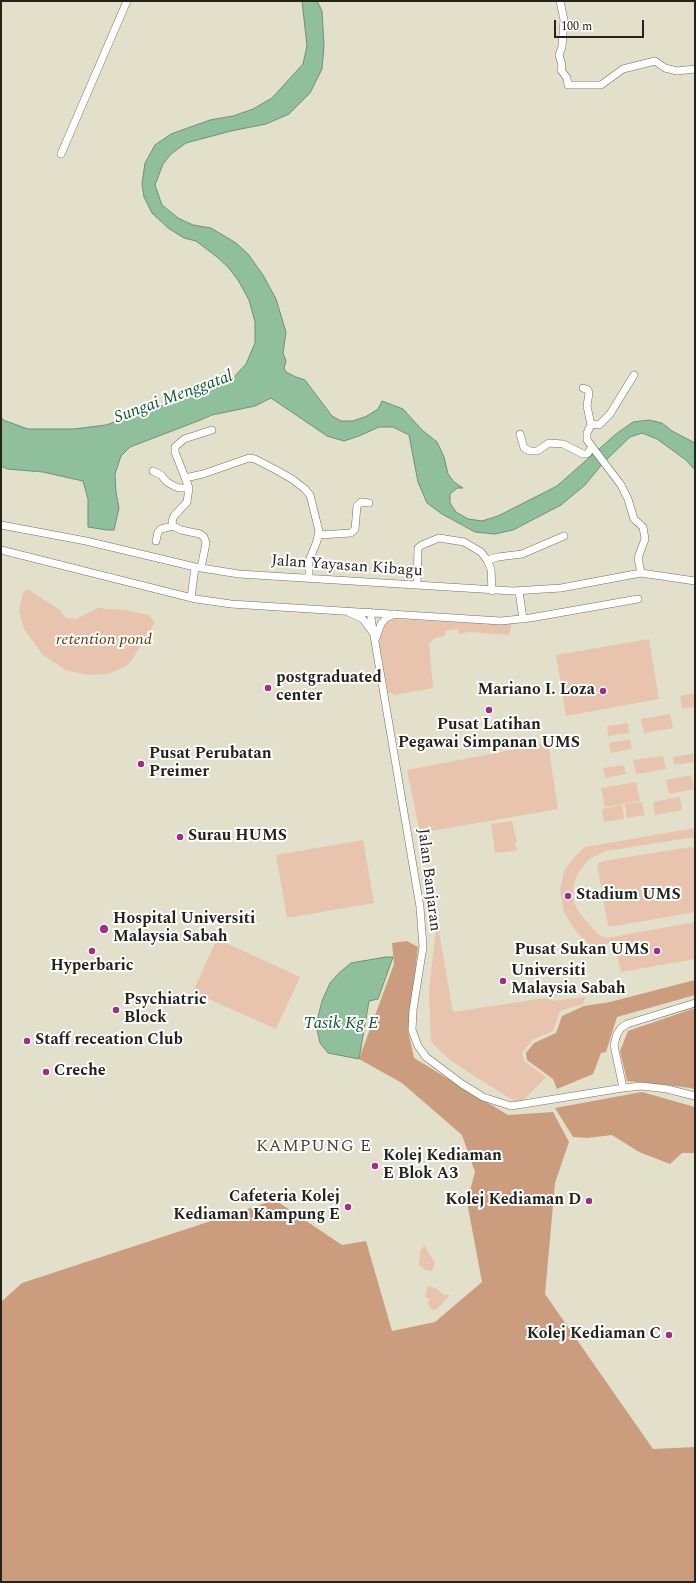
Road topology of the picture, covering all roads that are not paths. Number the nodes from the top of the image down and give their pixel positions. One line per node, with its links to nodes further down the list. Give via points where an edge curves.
1 (127, 1): 4 (street)
2 (560, 1): 3 (street, via 564,20 559,55 561,70 568,85 601,84 623,69 654,61 677,71)
3 (695, 69)
4 (61, 154)
5 (634, 375): 7 (street, via 610,414 599,425)
6 (584, 388): 7 (street, via 589,393 587,406)
7 (590, 424): 10 (street, via 586,437)
8 (212, 430): 12 (street, via 184,439 175,448)
9 (520, 434): 10 (street, via 524,448 530,451 537,451 549,443 563,444 583,454)
10 (593, 449): 23 (street, via 606,463 625,492 634,519 643,527 645,539 638,558)
11 (153, 471): 13 (street, via 174,486)
12 (185, 478): 13 (street); 17 (street, via 240,460 255,459 292,478 305,488 310,495)
13 (189, 488): 16 (street, via 187,502 174,516)
14 (369, 503): 17 (street, via 361,502 357,506 355,529 351,533)
15 (1, 525): 22 (street, Jalan Yayasan Kibagu, via 86,541)
16 (173, 526): 19 (street, via 161,529); 22 (street, via 204,537 206,543)
17 (319, 535): 24 (street, via 309,561)
18 (564, 536): 21 (street, via 522,554)
19 (156, 541)
20 (1, 550): 29 (street)
21 (488, 560): 26 (street, via 481,552 464,542 439,538 430,541 418,548); 27 (street)
22 (198, 568): 24 (street, Jalan Yayasan Kibagu, via 240,574); 29 (street)
23 (641, 573): 25 (street, Jalan Yayasan Kibagu); 28 (street, Jalan Yayasan Kibagu, via 561,588)
24 (309, 578): 26 (street, Jalan Yayasan Kibagu)
25 (695, 581)
26 (417, 585): 27 (street, Jalan Yayasan Kibagu)
27 (492, 590): 28 (street, Jalan Yayasan Kibagu)
28 (519, 591): 34 (street)
29 (191, 598): 31 (street, via 231,604)
30 (638, 598): 34 (street)
31 (344, 610): 32 (street); 35 (street, via 364,619)
32 (370, 612): 33 (street); 35 (street, Jalan Banjaran)
33 (394, 614): 34 (street, via 501,621); 35 (street, via 381,624)
34 (523, 619)
35 (375, 640): 37 (street, Jalan Banjaran, via 420,907 423,947 412,1030 418,1046 426,1057 462,1084 483,1097 511,1106)
36 (695, 1002): 37 (street, via 621,1028 614,1045)
37 (623, 1088): 38 (street, Jalan Banjaran, via 642,1086)
38 (695, 1096)

